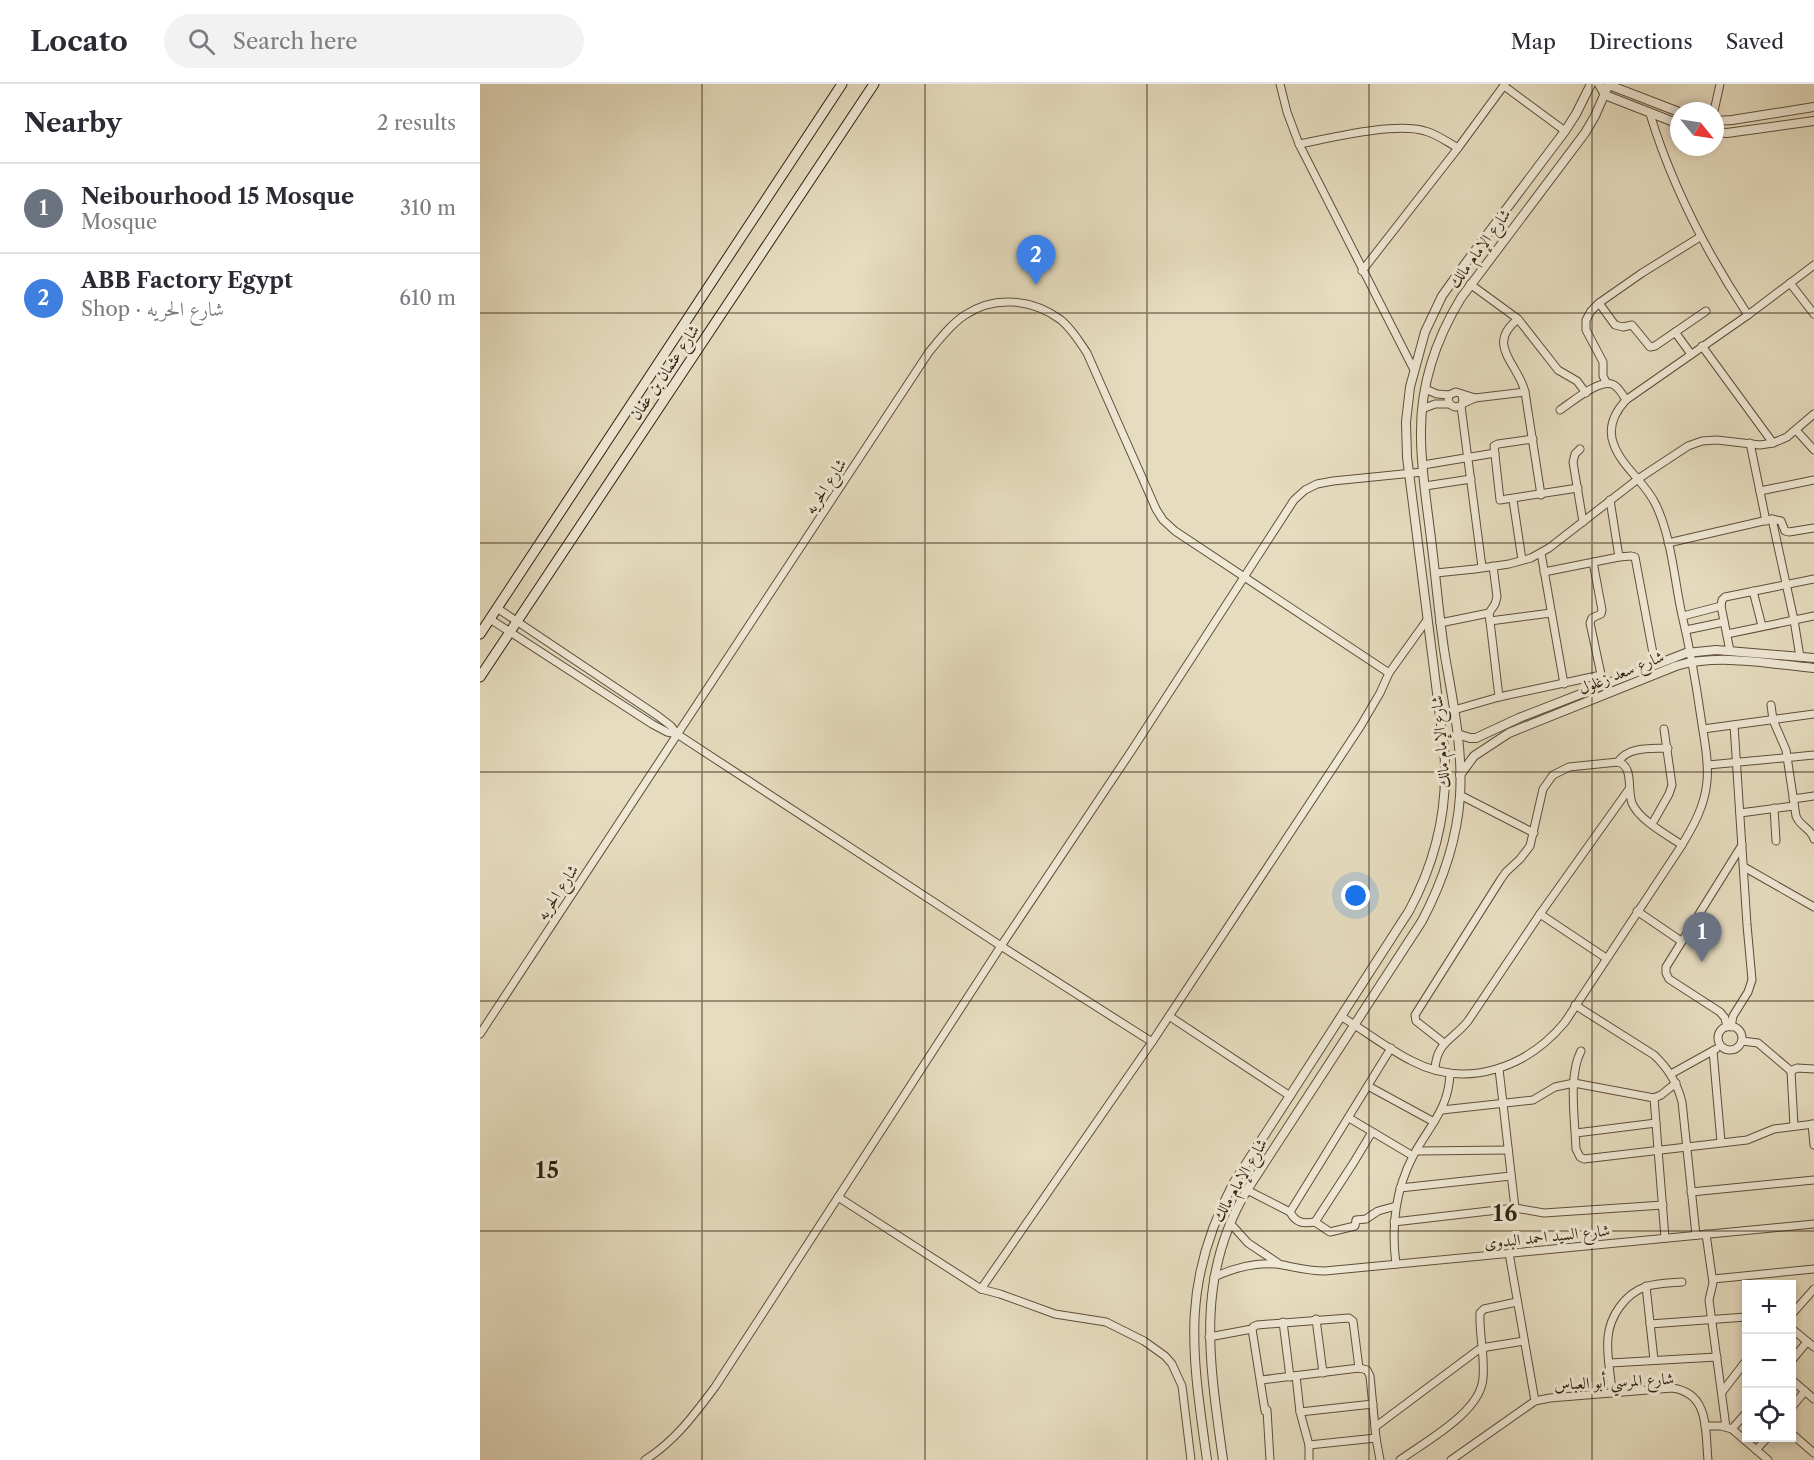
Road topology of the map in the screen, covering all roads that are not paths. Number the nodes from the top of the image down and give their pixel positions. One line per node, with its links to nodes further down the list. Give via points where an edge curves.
1 (842, 84): 90 (main road, شارع عثمان بن عفان)
2 (874, 84): 99 (main road, شارع عثمان بن عفان)
3 (1280, 84): 21 (street)
4 (1591, 84): 19 (street, شارع الإمام مالك)
5 (1599, 84): 9 (street)
6 (1609, 84): 9 (street, شارع الإمام مالك); 12 (street)
7 (1720, 84): 10 (street)
8 (1504, 85): 19 (street); 22 (street)
9 (1605, 95): 13 (street); 27 (street, شارع الإمام مالك, via 1585,133)
10 (1716, 102)
11 (1814, 107): 14 (street)
12 (1670, 108)
13 (1650, 114): 16 (street); 23 (street)
14 (1766, 114): 15 (street); 18 (street)
15 (1724, 120)
16 (1670, 121)
17 (1814, 121): 18 (street)
18 (1767, 127): 20 (street)
19 (1565, 131): 36 (street, شارع الإمام مالك, via 1453,279 1433,314)
20 (1724, 131)
21 (1299, 144): 22 (street, via 1413,128); 25 (street)
22 (1458, 148): 25 (street)
23 (1700, 237): 28 (street); 31 (street)
24 (1814, 265): 26 (street)
25 (1362, 271): 36 (street)
26 (1790, 283): 30 (street); 31 (street)
27 (1470, 284): 32 (street); 38 (street, شارع الإمام مالك, via 1445,327)
28 (1599, 303): 33 (street, via 1615,325 1632,325 1649,347); 37 (street, via 1585,325 1587,336 1603,362)
29 (1706, 311): 33 (street)
30 (1814, 314)
31 (1748, 315): 34 (street)
32 (1518, 318): 39 (street, via 1506,330 1503,350); 40 (street, via 1558,370 1574,378)
33 (1675, 332): 35 (street)
34 (1702, 346): 35 (street); 53 (street)
35 (1691, 354): 44 (street)
36 (1414, 370): 59 (street, شارع الإمام مالك, via 1406,422)
37 (1606, 382): 40 (street); 44 (street, via 1618,388)
38 (1425, 389): 41 (street); 47 (street, شارع الإمام مالك)
39 (1525, 392): 43 (street); 51 (street)
40 (1586, 393): 48 (street)
41 (1449, 395): 42 (street); 45 (street)
42 (1462, 395): 43 (street); 46 (street)
43 (1475, 398): 46 (street)
44 (1626, 400): 61 (street, via 1613,420 1611,433 1613,445)
45 (1449, 404): 46 (street); 47 (street)
46 (1461, 405): 57 (street)
47 (1422, 409): 58 (street, شارع الإمام مالك)
48 (1560, 410)
49 (1814, 414): 50 (street)
50 (1796, 430): 53 (street); 55 (street)
51 (1533, 439): 56 (street, via 1496,444); 66 (street)
52 (1750, 443): 53 (street); 61 (street, via 1702,441); 65 (street)
53 (1773, 444)
54 (1580, 449): 64 (street, via 1574,462)
55 (1814, 450)
56 (1494, 453): 57 (street); 67 (street, via 1500,500)
57 (1468, 457): 58 (street); 60 (street)
58 (1423, 468): 59 (street); 63 (street, شارع الإمام مالك)
59 (1408, 473): 74 (street, شارع الإمام مالك); 83 (street, via 1333,481 1305,490 1294,500)
60 (1471, 479): 63 (street); 80 (street)
61 (1638, 479): 68 (street); 72 (street, via 1656,505)
62 (1814, 480): 65 (street)
63 (1425, 486): 73 (street, شارع الإمام مالك)
64 (1578, 488): 66 (street); 70 (street)
65 (1760, 491): 69 (street)
66 (1541, 495): 67 (street)
67 (1513, 500): 77 (street)
68 (1610, 500): 70 (street); 76 (street)
69 (1769, 520): 71 (street, via 1781,521 1788,532); 72 (street); 85 (street)
70 (1583, 522): 75 (street)
71 (1814, 528)
72 (1668, 543): 92 (street)
73 (1432, 548): 74 (street, via 1425,554); 82 (street, شارع الإمام مالك)
74 (1419, 550): 87 (street, شارع الإمام مالك)
75 (1541, 553): 77 (street); 81 (street)
76 (1619, 557): 78 (street); 110 (street, via 1632,555 1636,559)
77 (1522, 560): 79 (street)
78 (1593, 562): 81 (street); 113 (street, via 1602,610 1590,623)
79 (1493, 566): 80 (street); 94 (street, via 1497,597)
80 (1482, 567): 82 (street)
81 (1544, 572): 91 (street)
82 (1436, 573): 86 (street, شارع الإمام مالك)
83 (1243, 576): 112 (street, شارع الحريه); 125 (street, شارع الحريه, via 1163,520 1087,353 1075,335 1044,310 1025,303 1008,300 989,304 965,315 930,352); 151 (street)
84 (1814, 579): 85 (street)
85 (1785, 584): 88 (street); 97 (street)
86 (1437, 587): 87 (street, via 1432,583); 100 (street, شارع الإمام مالك)
87 (1424, 590): 96 (street, شارع الإمام مالك)
88 (1753, 591): 89 (street, via 1725,597); 101 (street)
89 (1721, 606): 92 (street); 98 (street)
90 (496, 608): 95 (main road, شارع عثمان بن عفان); 99 (street)
91 (1551, 613): 94 (street); 115 (street)
92 (1683, 616): 102 (street)
93 (1814, 616): 97 (street)
94 (1490, 617): 100 (street); 117 (street)
95 (490, 619): 103 (street); 104 (main road, شارع عثمان بن عفان)
96 (1427, 620): 112 (street); 155 (street, شارع الإمام مالك, via 1446,767 1441,825 1418,894)
97 (1794, 620): 101 (street); 108 (street)
98 (1724, 621): 102 (street); 105 (street)
99 (516, 622): 103 (main road, شارع عثمان بن عفان); 125 (street, via 658,716)
100 (1440, 623): 119 (street, شارع الإمام مالك)
101 (1762, 626): 105 (street)
102 (1686, 630): 107 (street)
103 (510, 632): 114 (main road, شارع عثمان بن عفان); 125 (street, via 652,724)
104 (480, 634)
105 (1727, 634): 106 (street)
106 (1730, 651): 107 (street, شارع سعد زغلول, via 1706,651); 108 (street, شارع سعد زغلول)
107 (1692, 657): 110 (street, شارع سعد زغلول, via 1676,656); 111 (street, شارع سعد زغلول); 124 (street); 133 (street, شارع سعد زغلول, via 1509,734 1474,756)
108 (1800, 657): 109 (street, شارع سعد زغلول)
109 (1814, 658)
110 (1655, 664): 116 (street, شارع سعد زغلول)
111 (1814, 668)
112 (1389, 673): 154 (street, via 1360,727)
113 (1601, 675): 115 (street); 116 (street)
114 (480, 677)
115 (1564, 684): 117 (street)
116 (1604, 685): 126 (street, شارع سعد زغلول, via 1476,738)
117 (1499, 698): 119 (street)
118 (1772, 705): 121 (street)
119 (1454, 710): 126 (street, شارع الإمام مالك)
120 (1814, 714): 121 (street)
121 (1773, 720): 122 (street); 129 (street)
122 (1734, 725): 124 (street); 131 (street)
123 (1664, 729): 127 (street)
124 (1703, 729): 132 (street)
125 (677, 734): 151 (street); 158 (street, شارع الحريه)
126 (1457, 734): 133 (street, شارع الإمام مالك)
127 (1668, 748): 130 (street, via 1632,751); 140 (street, via 1671,789)
128 (1814, 755): 129 (street)
129 (1787, 758): 131 (street); 137 (street)
130 (1618, 762): 134 (street, via 1628,768); 141 (street, via 1569,767 1553,775 1544,789)
131 (1737, 763): 132 (street); 139 (street)
132 (1708, 765): 144 (street, via 1704,801)
133 (1460, 776): 135 (street, شارع الإمام مالك)
134 (1629, 789): 140 (street, via 1633,805); 149 (street)
135 (1460, 795): 141 (street); 156 (street, شارع الإمام مالك, via 1451,851 1436,894)
136 (1814, 796): 137 (street)
137 (1794, 802): 138 (street); 142 (street, via 1798,822)
138 (1773, 808): 139 (street); 143 (street)
139 (1740, 813): 145 (street)
140 (1652, 824): 144 (street)
141 (1534, 832): 161 (street, via 1526,852 1501,879 1415,1015 1416,1021)
142 (1814, 839)
143 (1776, 841)
144 (1682, 845): 148 (street)
145 (1742, 845): 146 (street); 150 (street)
146 (1744, 867): 147 (street); 157 (street, via 1752,980)
147 (1814, 907)
148 (1637, 911): 150 (street); 152 (street)
149 (1540, 914): 152 (street); 161 (street, via 1468,1022)
150 (1681, 941): 157 (street, via 1666,964 1667,976 1720,1012)
151 (1000, 946): 160 (street); 197 (street)
152 (1606, 958): 153 (street)
153 (1575, 1005): 166 (street, via 1544,1044 1521,1060); 171 (street, via 1654,1055)
154 (1169, 1016): 160 (street); 175 (street)
155 (1342, 1017): 156 (street); 175 (street, شارع الإمام مالك)
156 (1355, 1025): 163 (street); 195 (street, شارع الإمام مالك)
157 (1729, 1027): 159 (street, via 1739,1031); 162 (street, via 1720,1033)
158 (480, 1034)
159 (1742, 1041): 162 (street, via 1733,1050); 169 (street, via 1758,1043)
160 (1152, 1042): 217 (street)
161 (1444, 1043): 168 (street)
162 (1721, 1046): 165 (street)
163 (1391, 1048): 168 (street, via 1412,1062); 174 (street)
164 (1581, 1051): 172 (street, via 1574,1067)
165 (1713, 1051): 171 (street); 186 (street)
166 (1500, 1068): 170 (street); 177 (street)
167 (1814, 1069): 169 (street)
168 (1436, 1070): 170 (street)
169 (1791, 1071): 183 (street)
170 (1450, 1072): 178 (street)
171 (1671, 1074): 173 (street)
172 (1574, 1083): 176 (street); 177 (street, via 1555,1087 1533,1100); 185 (street)
173 (1676, 1083): 176 (street); 188 (street)
174 (1368, 1086): 179 (street); 180 (street)
175 (1290, 1096): 263 (street, شارع الإمام مالك, via 1221,1206 1202,1262 1193,1340)
176 (1654, 1098): 181 (street)
177 (1503, 1103): 178 (street); 189 (street)
178 (1442, 1110): 180 (street)
179 (1349, 1118): 184 (street); 201 (street)
180 (1434, 1122): 191 (street)
181 (1656, 1123): 185 (street); 190 (street)
182 (1813, 1124): 183 (street); 187 (street)
183 (1794, 1126): 186 (street, via 1747,1140)
184 (1372, 1132): 191 (street); 202 (street)
185 (1575, 1133): 190 (street, via 1577,1153 1584,1159)
186 (1721, 1142): 188 (street)
187 (1814, 1146)
188 (1687, 1147): 190 (street); 196 (street)
189 (1508, 1150): 191 (street); 192 (street)
190 (1658, 1150): 198 (street)
191 (1415, 1153): 194 (street)
192 (1511, 1176): 194 (street); 200 (street)
193 (1814, 1180): 196 (street)
194 (1400, 1188): 199 (street)
195 (1247, 1190): 201 (street); 204 (street, شارع الإمام مالك)
196 (1691, 1192): 207 (street)
197 (838, 1197): 217 (street); 261 (street, via 715,1387 663,1449)
198 (1662, 1205): 200 (street, via 1544,1214); 208 (street)
199 (1396, 1206): 202 (street, via 1356,1220 1355,1226 1330,1232); 203 (street)
200 (1515, 1208): 203 (street)
201 (1290, 1212): 202 (street, via 1304,1224)
202 (1315, 1222)
203 (1394, 1222): 210 (street)
204 (1230, 1223): 211 (street, شارع السيد احمد البدوى, via 1259,1251); 213 (street, شارع الإمام مالك)
205 (1814, 1224): 206 (street, شارع السيد احمد البدوى)
206 (1706, 1234): 207 (street, شارع السيد احمد البدوى); 214 (street)
207 (1696, 1235): 208 (street, شارع السيد احمد البدوى)
208 (1665, 1238): 209 (street, شارع السيد احمد البدوى)
209 (1509, 1253): 210 (street, شارع السيد احمد البدوى); 219 (street)
210 (1396, 1264): 211 (street, شارع السيد احمد البدوى, via 1314,1271)
211 (1283, 1265): 213 (street, شارع السيد احمد البدوى, via 1255,1264)
212 (1814, 1269): 214 (street)
213 (1214, 1277): 228 (street, شارع الإمام مالك)
214 (1713, 1279): 223 (street, via 1709,1300)
215 (1682, 1282): 216 (street)
216 (1646, 1287): 225 (street); 236 (street, via 1624,1301 1613,1318 1608,1338)
217 (981, 1289): 262 (street, via 1055,1314 1106,1322 1165,1356 1182,1386)
218 (1814, 1289): 220 (street)
219 (1517, 1302): 229 (street); 232 (street, via 1481,1311)
220 (1796, 1309)
221 (1742, 1317): 223 (street)
222 (1316, 1319): 224 (street); 238 (street, via 1351,1318); 239 (street)
223 (1712, 1319): 225 (street); 234 (street)
224 (1283, 1322): 226 (street, via 1257,1324); 240 (street)
225 (1650, 1324): 235 (street)
226 (1252, 1329): 228 (street); 241 (street)
227 (1796, 1333): 230 (street)
228 (1209, 1337): 264 (street, شارع الإمام مالك)
229 (1524, 1341): 232 (street); 247 (street)
230 (1807, 1342): 231 (street); 233 (street)
231 (1814, 1347)
232 (1482, 1349): 253 (street); 268 (street, via 1483,1384 1473,1405)
233 (1796, 1354)
234 (1718, 1356): 235 (street); 244 (street)
235 (1654, 1360): 236 (street)
236 (1610, 1364): 245 (street)
237 (1742, 1366): 244 (street)
238 (1359, 1368): 239 (street); 249 (street, via 1369,1373)
239 (1323, 1373): 240 (street)
240 (1293, 1377): 241 (street); 250 (street)
241 (1261, 1380): 265 (street)
242 (1796, 1384): 243 (street)
243 (1804, 1391): 246 (street); 248 (street)
244 (1722, 1392): 254 (street)
245 (1612, 1393): 247 (street, شارع المرسي أبو العباس); 252 (street, شارع المرسي أبو العباس, via 1681,1389 1701,1405)
246 (1814, 1399)
247 (1535, 1401): 269 (street, شارع المرسي أبو العباس)
248 (1796, 1401)
249 (1372, 1404): 250 (street); 253 (street)
250 (1300, 1412): 258 (street)
251 (1742, 1417): 254 (street)
252 (1705, 1426): 254 (street); 270 (street, شارع المرسي أبو العباس)
253 (1375, 1427): 255 (street)
254 (1729, 1428): 259 (street)
255 (1376, 1438): 258 (street); 267 (street)
256 (1796, 1438): 260 (street)
257 (1763, 1442): 259 (street)
258 (1309, 1445): 266 (street)
259 (1756, 1450): 271 (street)
260 (1814, 1453)
261 (645, 1460)
262 (1191, 1460)
263 (1207, 1460)
264 (1223, 1460)
265 (1270, 1460)
266 (1309, 1460)
267 (1380, 1460)
268 (1400, 1460)
269 (1451, 1460)
270 (1708, 1460)
271 (1768, 1460)

